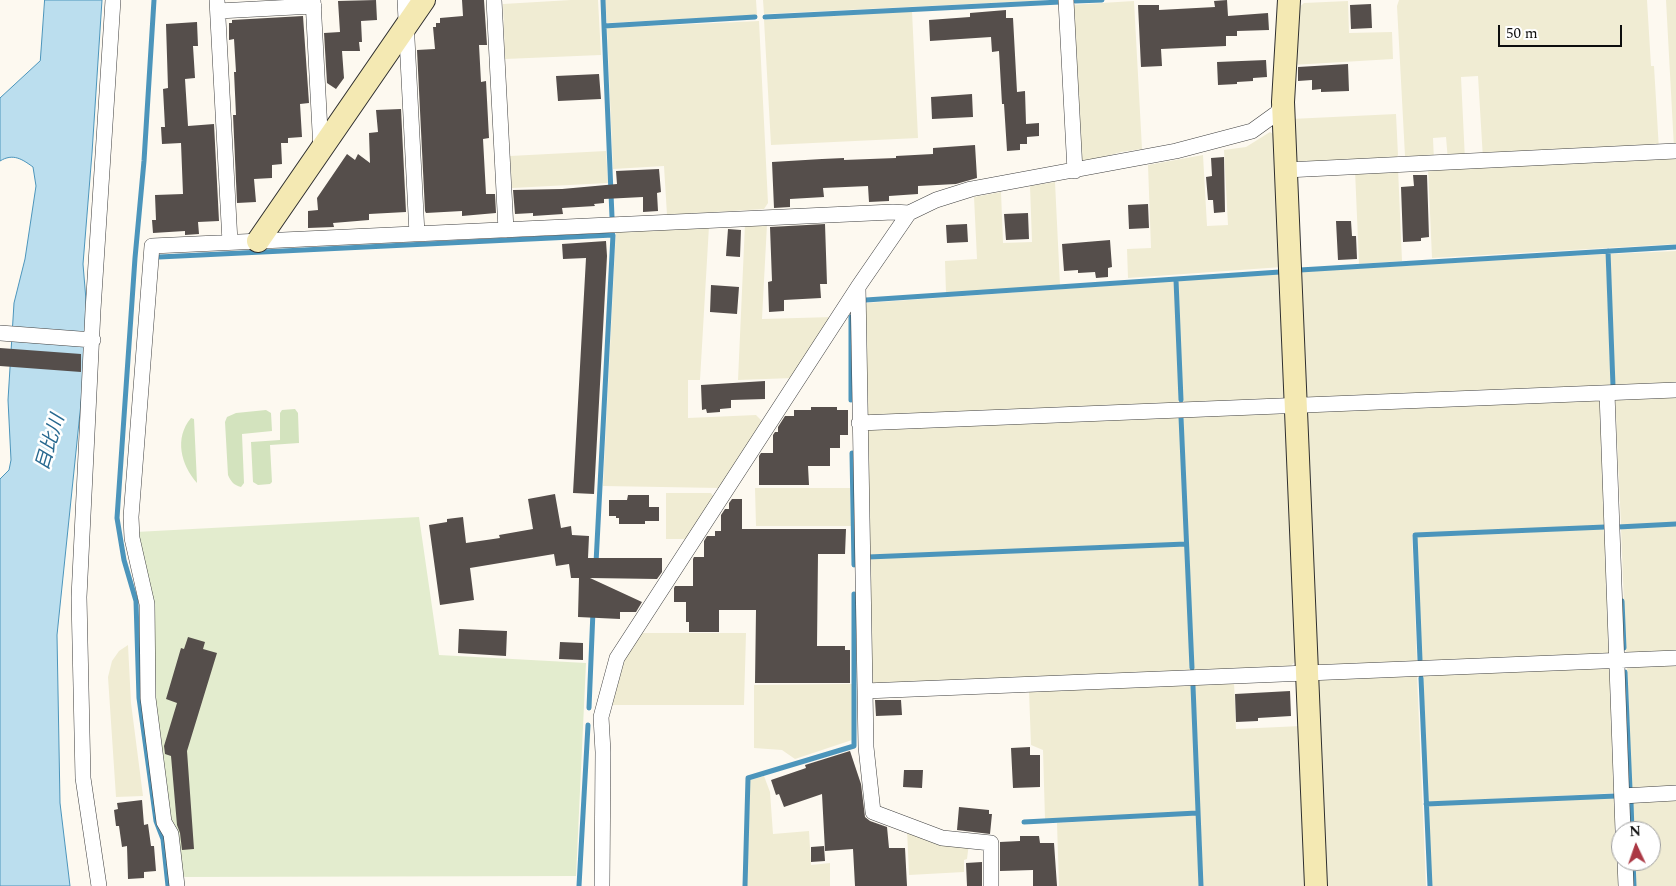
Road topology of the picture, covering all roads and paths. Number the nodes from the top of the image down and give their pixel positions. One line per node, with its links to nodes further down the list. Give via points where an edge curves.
1 (113, 0): 22 (street)
2 (405, 0): 9 (street)
3 (424, 0): 9 (street)
4 (494, 0): 16 (street)
5 (1066, 0): 14 (street)
6 (1289, 0): 10 (street)
7 (314, 3): 8 (street); 11 (street)
8 (217, 6): 19 (street)
9 (406, 25): 11 (street); 17 (street)
10 (1283, 102): 13 (street); 14 (street, via 1276,113 1252,131)
11 (321, 150): 18 (street)
12 (1676, 151): 13 (street)
13 (1286, 170): 25 (street)
14 (1075, 171): 15 (street, via 971,190 936,200)
15 (909, 213): 16 (street); 20 (street)
16 (506, 230): 17 (street)
17 (417, 234): 18 (street)
18 (258, 241): 19 (street)
19 (230, 242): 36 (street, via 152,246 131,517 132,538 147,604 148,698 164,822 171,834)
20 (858, 287): 26 (street); 37 (street, via 617,658 601,717)
21 (4, 333): 22 (street)
22 (92, 340): 35 (street, via 80,597 83,778)
23 (1676, 390): 24 (street)
24 (1607, 393): 25 (street); 28 (street)
25 (1296, 406): 26 (street); 29 (street)
26 (859, 423): 30 (street)
27 (1676, 658): 28 (street)
28 (1617, 661): 29 (street); 32 (street)
29 (1307, 673): 30 (street); 39 (street)
30 (865, 691): 38 (street, via 866,747 873,812 942,838 991,843)
31 (1676, 793): 32 (street)
32 (1622, 796): 33 (street)
33 (1623, 821)
34 (1625, 871): 40 (street)
35 (99, 886)
36 (177, 886)
37 (602, 886)
38 (991, 886)
39 (1316, 886)
40 (1626, 886)

